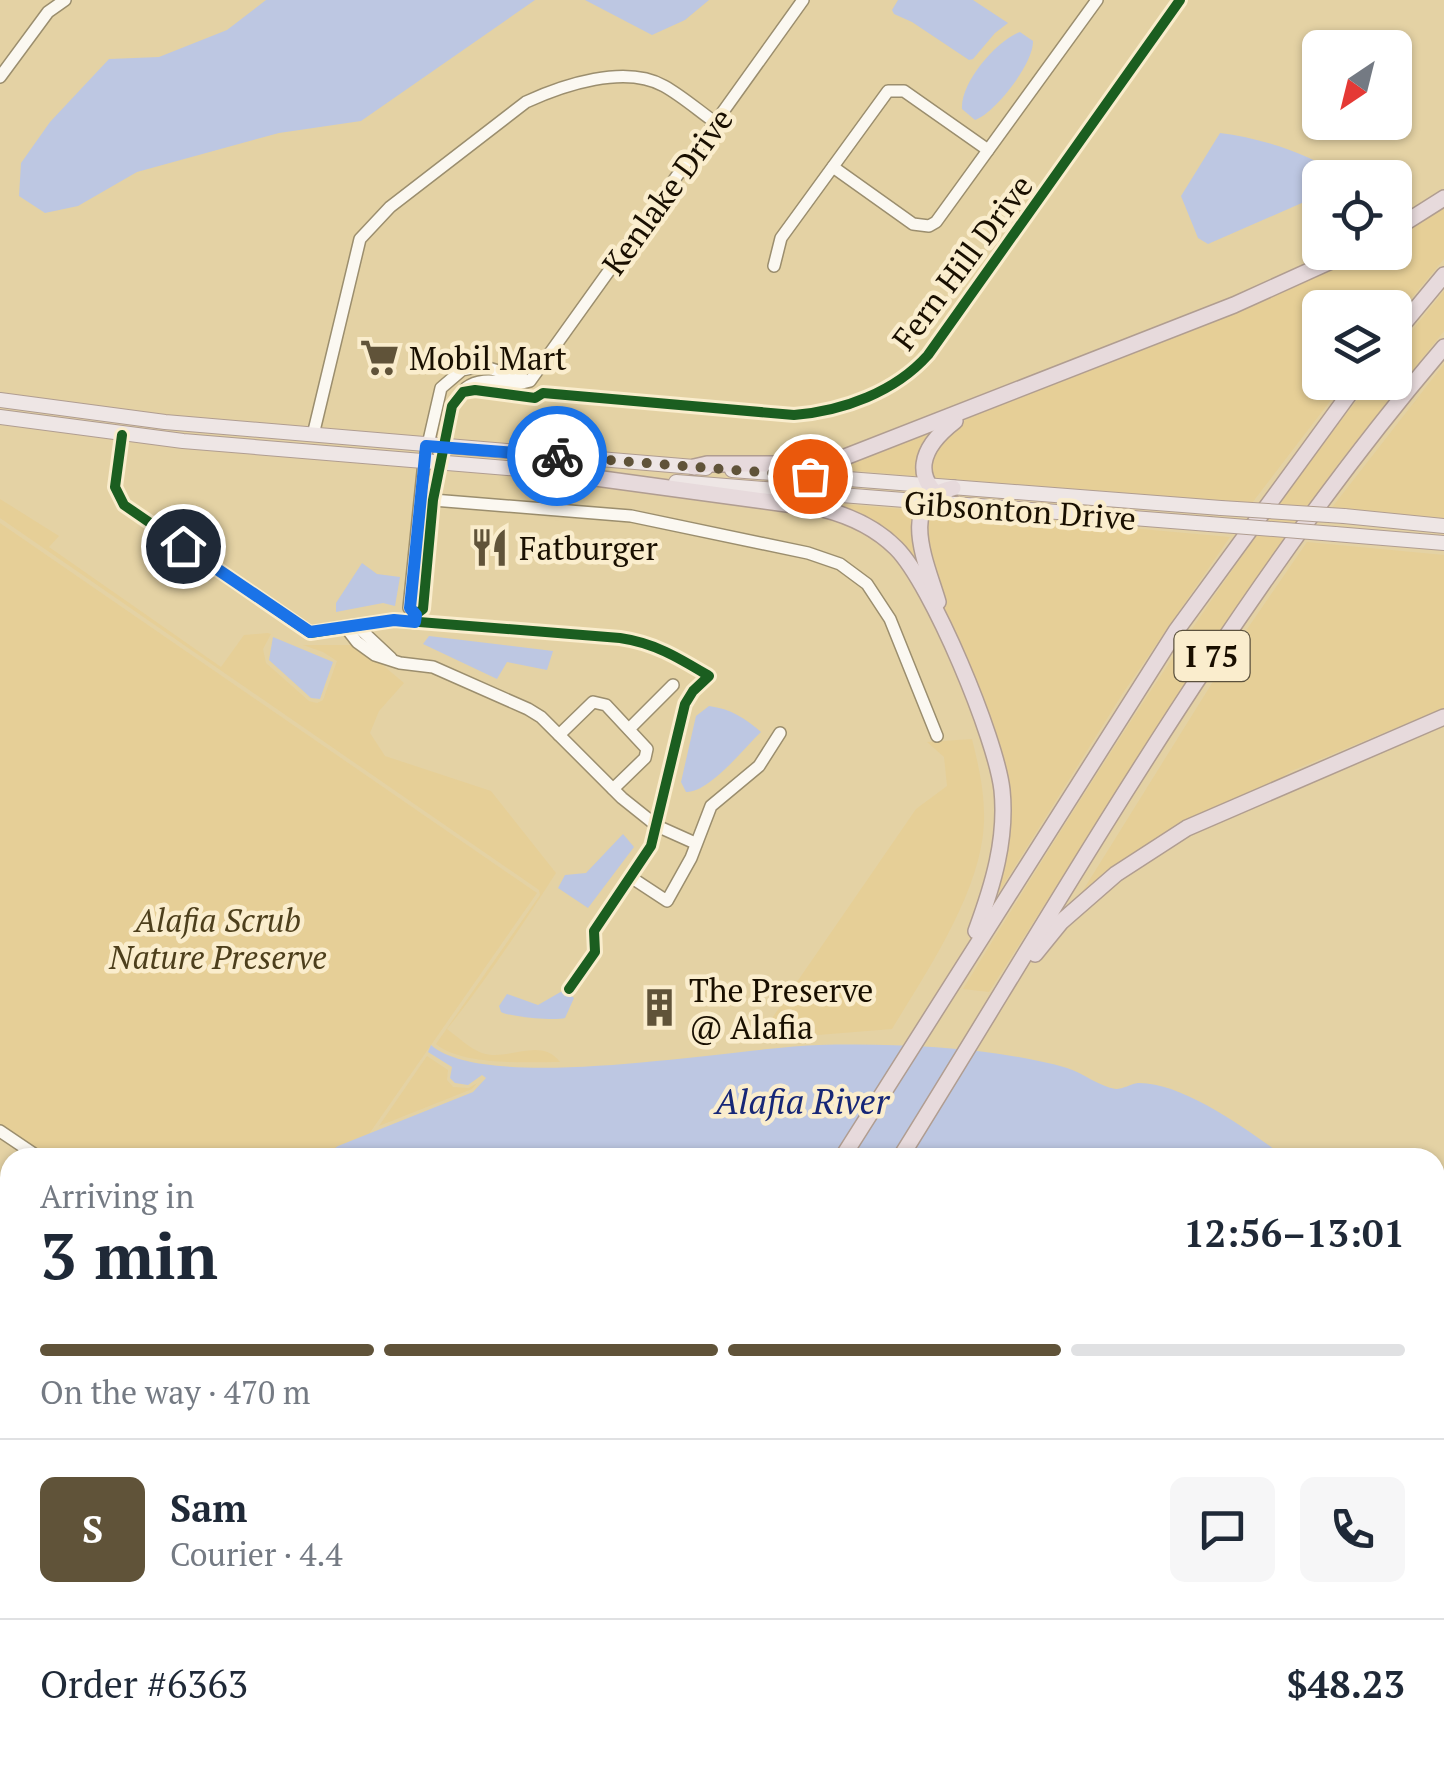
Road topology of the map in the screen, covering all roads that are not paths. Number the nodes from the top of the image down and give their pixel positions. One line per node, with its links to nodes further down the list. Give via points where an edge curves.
1 (65, 0): 5 (street, via 48,12)
2 (802, 0): 6 (street, Kenlake Drive)
3 (1096, 0): 7 (street)
4 (1180, 0): 18 (street, Fern Hill Drive, via 928,355 901,381 835,408 794,415)
5 (0, 77)
6 (716, 123): 16 (street, Kenlake Drive); 27 (street, via 662,85 640,78 552,90 526,102 390,206 360,240)
7 (988, 150): 8 (street, via 929,226 913,224); 8 (street, via 896,89 881,98)
8 (833, 167): 11 (street, via 781,238)
9 (1444, 198): 10 (highway)
10 (1412, 218)
11 (774, 266)
12 (1311, 270): 21 (highway)
13 (1444, 275): 14 (highway)
14 (1412, 314)
15 (1444, 348): 52 (highway, I 75, via 1324,497 1218,648)
16 (530, 381): 17 (street, via 481,380); 18 (street); 28 (street, via 482,366 462,370 441,388)
17 (463, 392): 18 (street, Fern Hill Drive, via 535,398); 29 (street, via 452,406)
18 (543, 393)
19 (0, 400): 23 (main road, Gibsonton Drive)
20 (1345, 400): 51 (highway, I 75, via 1194,605)
21 (966, 412): 31 (highway, via 829,460); 33 (highway, via 927,452)
22 (0, 417): 24 (main road, Gibsonton Drive)
23 (124, 418): 24 (main road); 25 (main road, Gibsonton Drive)
24 (34, 422): 26 (main road, Gibsonton Drive)
25 (228, 428): 26 (main road, via 138,428); 27 (main road, Gibsonton Drive)
26 (122, 435): 30 (main road, Gibsonton Drive); 39 (street, via 116,486 124,505 302,628)
27 (313, 435): 28 (main road, Gibsonton Drive)
28 (426, 446): 29 (main road, Gibsonton Drive); 30 (street)
29 (445, 447): 30 (street); 31 (main road, Gibsonton Drive)
30 (432, 463): 32 (main road, Gibsonton Drive); 35 (street); 38 (street, via 410,608)
31 (694, 467): 33 (main road, Gibsonton Drive)
32 (544, 472): 33 (main road, Gibsonton Drive); 40 (highway, via 850,517 908,562)
33 (929, 494): 34 (highway); 40 (highway, via 918,524 920,542)
34 (952, 496): 36 (main road, Gibsonton Drive, bridge); 37 (main road, Gibsonton Drive, bridge)
35 (433, 500): 38 (street, via 423,609); 46 (street, via 631,516 840,564 866,584 890,619)
36 (1444, 526)
37 (1444, 543)
38 (415, 618): 39 (street); 48 (street, via 646,642 709,676 686,704)
39 (353, 628): 45 (street, via 356,642 375,655 433,667 515,702)
40 (952, 648): 51 (highway, via 1002,791 999,858)
41 (673, 685): 43 (street)
42 (1444, 717): 52 (highway, via 1150,850 1061,922)
43 (629, 729): 45 (street, via 597,701); 47 (street, via 647,754)
44 (780, 733): 49 (street, via 758,766 711,806)
45 (559, 735): 47 (street)
46 (938, 736)
47 (612, 789): 48 (street)
48 (657, 826): 49 (street); 50 (street)
49 (695, 844): 50 (street, via 667,901)
50 (632, 878): 53 (street, via 594,931 595,952)
51 (964, 962): 56 (highway, I 75)
52 (1006, 987): 57 (highway, I 75)
53 (570, 989)
54 (0, 1131): 55 (street)
55 (25, 1148)
56 (848, 1148)
57 (906, 1148)

